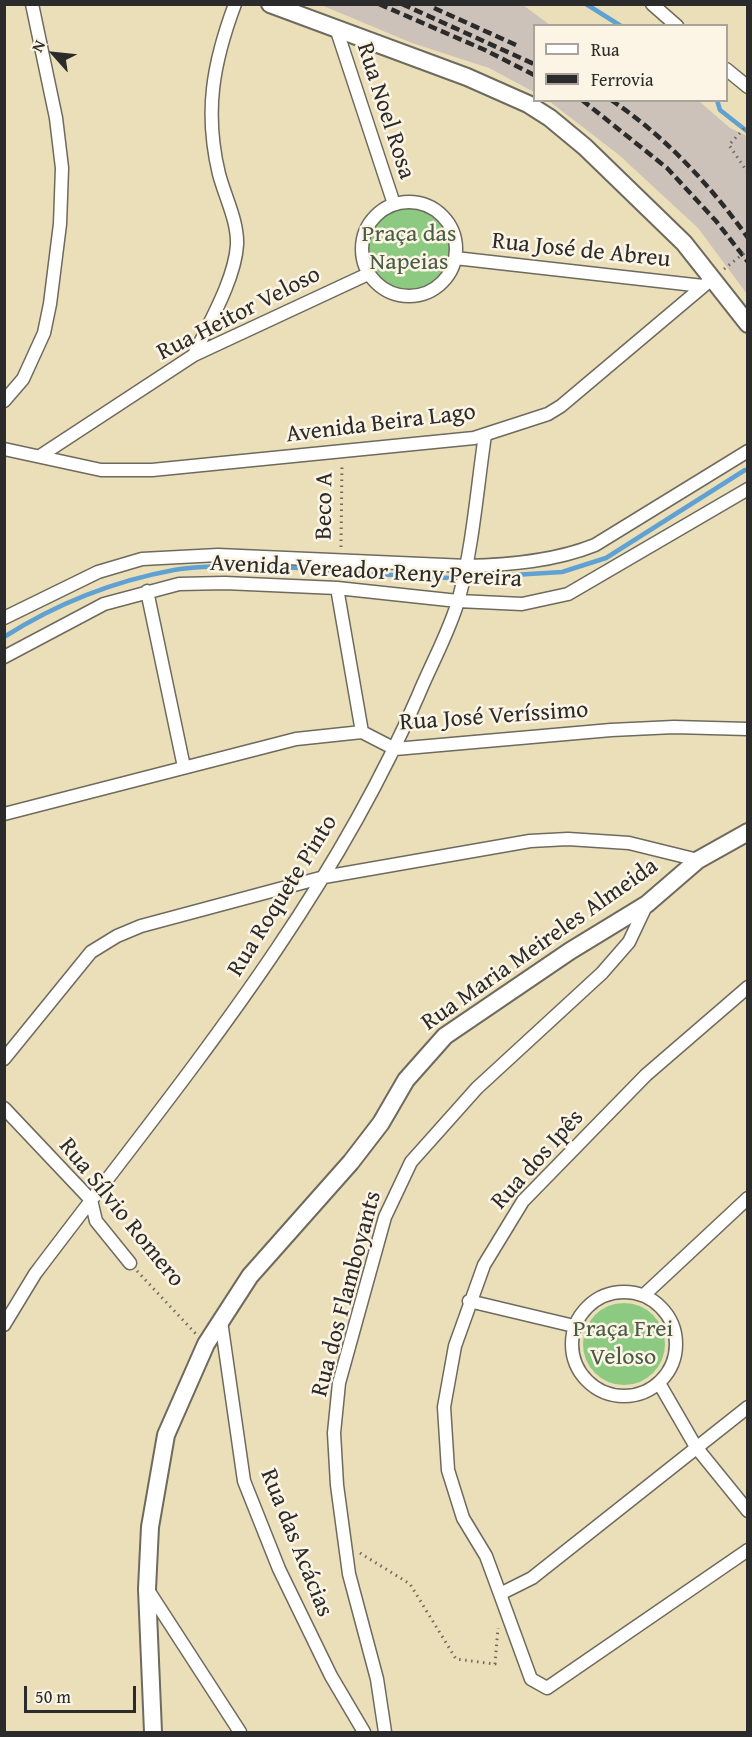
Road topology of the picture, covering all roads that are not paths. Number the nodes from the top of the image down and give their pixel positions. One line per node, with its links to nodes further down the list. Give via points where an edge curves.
1 (32, 4): 16 (street, via 57,128 63,180 60,224 44,333 23,379)
2 (235, 4): 15 (street, via 219,49 212,93 219,173 237,248 232,270)
3 (270, 4): 7 (street)
4 (652, 4): 5 (street)
5 (666, 8): 6 (street)
6 (676, 24)
7 (337, 31): 10 (street, Rua Noel Rosa); 13 (street, via 467,77 536,109 585,147 684,243)
8 (728, 71): 9 (street)
9 (747, 87)
10 (394, 204): 11 (street, via 421,203 445,218 452,230); 12 (street, via 371,220 364,233 363,261)
11 (454, 258): 12 (street, via 441,282 417,295 389,292); 13 (street, Rua José de Abreu)
12 (368, 273): 15 (street, Rua Heitor Veloso)
13 (714, 278): 14 (street); 17 (street, Avenida Beira Lago, via 561,406)
14 (747, 324)
15 (194, 355): 20 (street, Rua Heitor Veloso)
16 (4, 400)
17 (485, 435): 20 (street, Avenida Beira Lago, via 152,470 101,470); 22 (street, Rua Roquete Pinto)
18 (4, 449): 20 (street, Avenida Beira Lago)
19 (747, 453): 22 (street, Avenida Vereador Reny Pereira, via 595,545 507,565)
20 (40, 456)
21 (747, 489): 25 (street, Avenida Vereador Reny Pereira, via 568,594 522,604)
22 (467, 566): 25 (street, Rua Roquete Pinto); 26 (street, Avenida Vereador Reny Pereira, via 218,555 142,559 98,572)
23 (337, 588): 24 (street, Avenida Vereador Reny Pereira, via 225,583 179,584); 25 (street, Avenida Vereador Reny Pereira); 29 (street)
24 (147, 591): 27 (street, Avenida Vereador Reny Pereira, via 104,604); 31 (street)
25 (458, 601): 30 (street, Rua Roquete Pinto)
26 (4, 618)
27 (4, 657)
28 (747, 729): 30 (street, Rua José Veríssimo, via 611,730)
29 (362, 732): 30 (street, Rua José Veríssimo); 31 (street, via 296,739)
30 (395, 748): 35 (street, Rua Roquete Pinto)
31 (184, 767): 32 (street)
32 (4, 814)
33 (747, 832): 34 (street, Rua Maria Meireles Almeida)
34 (698, 860): 35 (street, via 629,843 530,841); 36 (street, Rua Maria Meireles Almeida)
35 (324, 877): 38 (street, via 141,926 99,945); 41 (street, Rua Roquete Pinto, via 236,1012)
36 (647, 904): 45 (street, Rua Maria Meireles Almeida, via 445,1036 406,1080 381,1123 351,1162 250,1276); 58 (street, Rua dos Flamboyants, via 618,956 477,1088 411,1162 385,1217 339,1383 335,1443 349,1574 377,1679)
37 (747, 987): 44 (street, Rua dos Ipês, via 646,1075 523,1201 484,1265)
38 (4, 1059)
39 (4, 1108): 41 (street, Rua Sílvio Romero)
40 (747, 1198): 43 (street)
41 (91, 1200): 42 (street, Rua Sílvio Romero, via 96,1221); 46 (street, Rua Roquete Pinto, via 35,1274)
42 (130, 1263)
43 (644, 1295): 47 (street, via 628,1291 595,1300); 48 (street, via 664,1311 675,1334 676,1352)
44 (469, 1301): 47 (street); 54 (street, Rua dos Ipês, via 455,1346 444,1407 448,1470 463,1518 486,1556)
45 (221, 1321): 53 (street, Rua Maria Meireles Almeida, via 206,1344 166,1435 150,1527); 57 (street, Rua das Acácias, via 244,1481 284,1580 331,1676)
46 (4, 1325)
47 (574, 1326): 48 (street, via 573,1360 593,1387 609,1395 627,1396)
48 (659, 1383): 50 (street)
49 (747, 1407): 50 (street)
50 (696, 1447): 51 (street); 54 (street, via 532,1578)
51 (747, 1511)
52 (747, 1550): 54 (street, via 547,1688 531,1679)
53 (147, 1588): 55 (street, Rua Maria Meireles Almeida); 56 (street)
54 (500, 1594)
55 (153, 1732)
56 (240, 1732)
57 (364, 1732)
58 (385, 1732)

